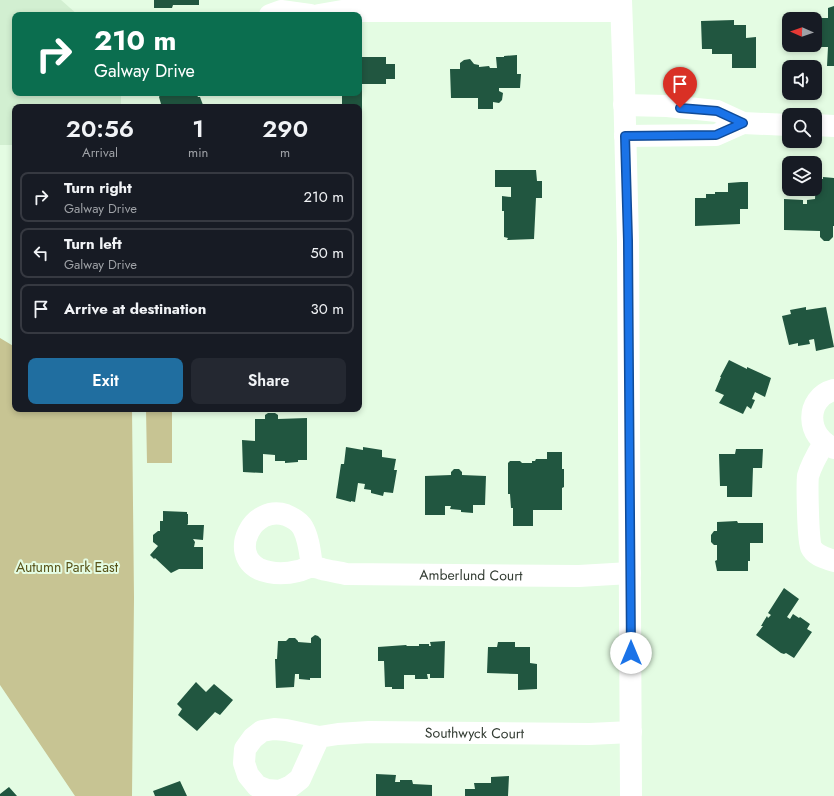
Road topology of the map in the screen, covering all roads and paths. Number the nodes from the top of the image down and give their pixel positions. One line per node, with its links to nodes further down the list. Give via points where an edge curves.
1 (621, 5): 4 (street); 5 (street)
2 (278, 12): 3 (street)
3 (288, 12)
4 (336, 12)
5 (624, 105): 6 (street, via 717,111); 10 (street)
6 (743, 123): 7 (street); 10 (street, via 716,135)
7 (782, 124)
8 (822, 125): 9 (street)
9 (834, 126)
10 (625, 136): 15 (street)
11 (834, 390): 12 (street, via 821,397 812,415 817,436)
12 (829, 446): 13 (street, via 818,453 808,477 808,528 810,547 819,556)
13 (834, 561)
14 (312, 566): 15 (street, Amberlund Court, via 346,574 579,576)
15 (630, 573): 16 (street)
16 (631, 732): 17 (street, Southwyck Court, via 369,732); 18 (street)
17 (319, 737)
18 (631, 796)

